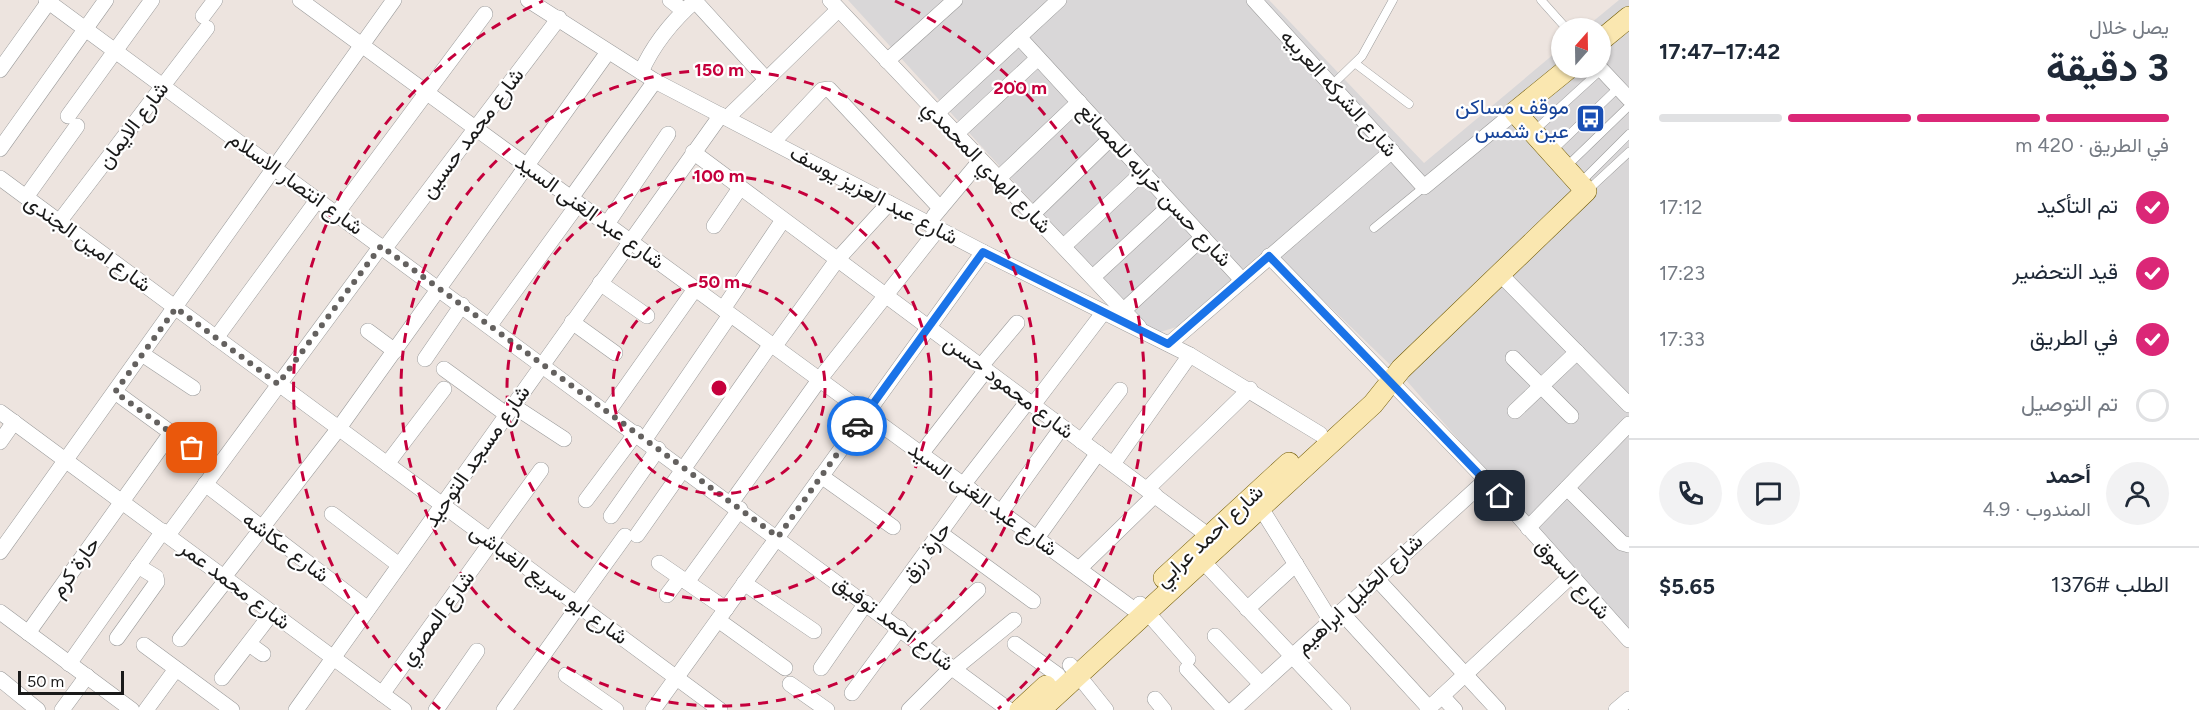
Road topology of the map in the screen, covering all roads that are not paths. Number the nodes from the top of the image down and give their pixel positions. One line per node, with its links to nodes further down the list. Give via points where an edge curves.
1 (106, 0): 21 (street)
2 (152, 0): 25 (street)
3 (215, 0): 37 (street, شارع الايمان)
4 (300, 0): 16 (street, شارع عبد الغنى السيد)
5 (394, 0): 24 (street)
6 (528, 0): 19 (street, شارع عبد العزيز يوسف)
7 (670, 0): 14 (street)
8 (955, 0): 28 (street)
9 (1254, 0): 38 (street, شارع الشركه العربيه)
10 (1393, 0): 29 (lane)
11 (1541, 0): 20 (lane)
12 (48, 1): 21 (street, شارع انتصار الاسلام); 30 (street)
13 (1054, 2): 23 (street)
14 (692, 4): 31 (street, via 651,49); 35 (street)
15 (834, 5): 28 (street, شارع الهدي المحمدي); 35 (street, شارع مسجد التوحيد)
16 (320, 6): 24 (street, شارع عبد الغنى السيد)
17 (485, 14): 40 (street)
18 (1629, 17): 22 (street)
19 (559, 18): 26 (street, شارع عبد العزيز يوسف); 48 (street, شارع محمد حسين)
20 (1557, 18)
21 (86, 29): 25 (street, شارع انتصار الاسلام); 55 (street)
22 (1611, 32)
23 (1019, 37): 27 (street, شارع حسن خرابه للمصانع); 46 (street)
24 (362, 46): 40 (street, شارع عبد الغنى السيد); 62 (street)
25 (116, 50): 37 (street, شارع انتصار الاسلام); 69 (street)
26 (608, 52): 31 (street, شارع عبد العزيز يوسف); 61 (street)
27 (1038, 58): 42 (street, شارع حسن خرابه للمصانع); 52 (street)
28 (887, 61): 46 (street, شارع الهدي المحمدي)
29 (1356, 64): 38 (lane); 43 (lane)
30 (0, 70)
31 (641, 72): 36 (street, شارع عبد العزيز يوسف)
32 (1557, 78): 45 (street)
33 (1590, 78): 49 (lane)
34 (1610, 78): 39 (street)
35 (766, 79): 47 (street, شارع مسجد التوحيد)
36 (655, 81): 47 (street, شارع عبد العزيز يوسف); 71 (street)
37 (163, 85): 62 (street, شارع انتصار الاسلام); 78 (street, شارع الايمان)
38 (1332, 85): 56 (street, شارع الشركه العربيه)
39 (1618, 88): 41 (street); 59 (lane)
40 (426, 93): 48 (street, شارع عبد الغنى السيد); 75 (street)
41 (1629, 99)
42 (1079, 102): 53 (street, شارع حسن خرابه للمصانع); 64 (street)
43 (1409, 104)
44 (1629, 106): 59 (lane)
45 (1515, 112): 49 (street); 66 (street)
46 (936, 114): 52 (street, شارع الهدي المحمدي)
47 (724, 116): 54 (street, شارع عبد العزيز يوسف); 57 (street, شارع مسجد التوحيد)
48 (476, 129): 61 (street, شارع عبد الغنى السيد); 86 (street, شارع محمد حسين)
49 (1533, 132): 59 (street)
50 (668, 134): 79 (street)
51 (1629, 134): 68 (lane)
52 (955, 135): 60 (street, شارع الهدي المحمدي)
53 (1111, 138): 63 (street, شارع حسن خرابه للمصانع); 76 (street)
54 (773, 142): 72 (street, شارع عبد العزيز يوسف); 74 (street, via 822,90 829,89)
55 (0, 149)
56 (1392, 151): 66 (street, شارع الشركه العربيه); 88 (street)
57 (693, 152): 67 (street, شارع محمود حسن); 84 (street, شارع مسجد التوحيد)
58 (1629, 152): 68 (lane)
59 (1558, 160): 68 (street)
60 (980, 161): 64 (street, شارع الهدي المحمدي); 74 (street)
61 (528, 166): 71 (street, شارع عبد الغنى السيد); 94 (street)
62 (275, 168): 70 (street, شارع انتصار الاسلام); 98 (street)
63 (1143, 172): 73 (street, شارع حسن خرابه للمصانع); 85 (street)
64 (998, 179): 76 (street, شارع الهدي المحمدي)
65 (3, 186): 69 (street, شارع امين الجندى)
66 (1424, 187): 82 (lane)
67 (740, 188): 77 (street, شارع محمود حسن); 80 (street)
68 (1583, 188): 90 (street, شارع احمد عرابي)
69 (26, 197): 78 (street, شارع امين الجندى)
70 (318, 199): 75 (street, شارع انتصار الاسلام); 109 (street)
71 (574, 201): 79 (street, شارع عبد الغنى السيد); 105 (street)
72 (889, 203): 81 (street, شارع عبد العزيز يوسف); 89 (street)
73 (1172, 204): 83 (street, شارع حسن خرابه للمصانع); 91 (street)
74 (940, 208): 81 (street)
75 (337, 213): 86 (street, شارع انتصار الاسلام)
76 (1034, 214): 85 (street, شارع الهدي المحمدي)
77 (783, 220): 89 (street, شارع محمود حسن); 100 (street)
78 (59, 222): 98 (street, شارع امين الجندى)
79 (607, 224): 84 (street, شارع عبد الغنى السيد)
80 (714, 226)
81 (933, 226): 87 (street, شارع عبد العزيز يوسف); 96 (street)
82 (1374, 228)
83 (1203, 237): 92 (street, شارع حسن خرابه للمصانع); 99 (street)
84 (630, 241): 93 (street, شارع مسجد التوحيد); 95 (street, شارع عبد الغنى السيد)
85 (1064, 246): 91 (street, شارع الهدي المحمدي)
86 (383, 247): 94 (street, شارع انتصار الاسلام); 124 (street, شارع محمد حسين)
87 (983, 252): 101 (street, شارع عبد العزيز يوسف); 106 (street)
88 (1269, 256): 92 (street); 122 (street, شارع السوق)
89 (837, 260): 96 (street, شارع محمود حسن); 111 (street)
90 (1501, 274): 113 (street); 122 (street, شارع احمد عرابي)
91 (1093, 277): 99 (street, شارع الهدي المحمدي)
92 (1242, 280): 110 (street)
93 (600, 283): 102 (street); 103 (street, شارع مسجد التوحيد)
94 (439, 288): 97 (street, شارع انتصار الاسلام); 112 (street)
95 (695, 289): 100 (street, شارع عبد الغنى السيد); 136 (street)
96 (884, 294): 106 (street, شارع محمود حسن); 123 (street)
97 (462, 305): 105 (street, شارع انتصار الاسلام); 118 (street)
98 (176, 308): 109 (street, شارع ابو سريع الغباشى); 114 (street)
99 (1124, 310): 108 (street, شارع الهدي المحمدي)
100 (727, 312): 111 (street, شارع عبد الغنى السيد); 145 (street)
101 (1103, 313): 108 (street, شارع عبد العزيز يوسف); 131 (street, حارة رزق)
102 (647, 316)
103 (572, 322): 115 (street); 119 (street, شارع مسجد التوحيد)
104 (1017, 323): 120 (street)
105 (490, 325): 119 (street, شارع انتصار الاسلام)
106 (928, 327): 120 (street, شارع محمود حسن); 137 (street)
107 (368, 331): 112 (street)
108 (1145, 333): 110 (street, شارع عبد العزيز يوسف)
109 (216, 338): 124 (street, شارع ابو سريع الغباشى)
110 (1168, 344): 116 (street, شارع عبد العزيز يوسف)
111 (773, 345): 123 (street, شارع عبد الغنى السيد); 156 (street)
112 (394, 351): 142 (street)
113 (1577, 352): 125 (street); 132 (street)
114 (142, 354): 126 (street); 130 (street)
115 (615, 354)
116 (1190, 355): 128 (street, شارع عبد العزيز يوسف); 155 (street)
117 (1513, 357): 125 (street)
118 (425, 358)
119 (542, 364): 133 (street, شارع مسجد التوحيد); 136 (street, شارع انتصار الاسلام)
120 (983, 368): 131 (street, شارع محمود حسن); 152 (street)
121 (444, 369): 133 (street)
122 (1393, 376): 144 (street, شارع احمد عرابي); 159 (street, شارع السوق); 168 (street, شارع احمد عرابي, via 1373,404)
123 (819, 380): 137 (street, شارع عبد الغنى السيد); 167 (street)
124 (278, 384): 142 (street, شارع ابو سريع الغباشى); 160 (street, شارع محمد حسين)
125 (1541, 386): 134 (street); 138 (street)
126 (193, 388)
127 (444, 389): 154 (street)
128 (1250, 389): 144 (street, شارع عبد العزيز يوسف); 163 (street)
129 (1120, 390): 147 (street)
130 (115, 392): 143 (street); 153 (street)
131 (1030, 403): 141 (street, شارع محمود حسن); 161 (street, حارة رزق)
132 (1629, 405)
133 (509, 410): 146 (street); 166 (street, شارع مسجد التوحيد)
134 (1515, 411)
135 (0, 412): 139 (street, شارع محمد عمر)
136 (608, 412): 145 (street, شارع انتصار الاسلام)
137 (866, 414): 152 (street, شارع عبد الغنى السيد); 158 (street)
138 (1571, 416)
139 (14, 422): 148 (street); 153 (street, شارع محمد عمر)
140 (1629, 424): 162 (street)
141 (1062, 427): 147 (street, شارع محمود حسن); 169 (street)
142 (339, 428): 154 (street, شارع ابو سريع الغباشى); 173 (street)
143 (171, 433): 149 (street); 165 (street, حارة كرم)
144 (1320, 434): 177 (street, شارع احمد عرابي)
145 (640, 436): 150 (street, شارع انتصار الاسلام); 164 (street)
146 (564, 439)
147 (1081, 441): 151 (street, شارع محمود حسن)
148 (0, 442)
149 (192, 448)
150 (658, 448): 156 (street, شارع انتصار الاسلام); 171 (street)
151 (1098, 453): 155 (street, شارع محمود حسن); 179 (street)
152 (921, 454): 161 (street, شارع عبد الغنى السيد)
153 (66, 460): 165 (street, شارع محمد عمر); 182 (street)
154 (387, 464): 166 (street, شارع ابو سريع الغباشى)
155 (1113, 464): 163 (street, شارع محمود حسن)
156 (685, 469): 167 (street, شارع انتصار الاسلام); 198 (street)
157 (541, 471): 180 (street, شارع المصري)
158 (821, 476): 172 (street); 178 (street)
159 (1485, 480): 174 (street, شارع السوق); 191 (street, شارع الخليل ابراهيم)
160 (205, 484): 173 (street, شارع عكاشه); 175 (street, شارع محمد حسين)
161 (967, 488): 169 (street, شارع عبد الغنى السيد); 176 (street, حارة رزق)
162 (1567, 488): 174 (street); 181 (street, via 1622,543)
163 (1151, 492): 177 (street, شارع محمود حسن); 188 (street)
164 (586, 500)
165 (122, 501): 175 (street, شارع محمد عمر); 210 (street, حارة كرم)
166 (442, 505): 180 (street, شارع ابو سريع الغباشى); 186 (street, شارع مسجد التوحيد)
167 (735, 506): 178 (street, شارع انتصار الاسلام); 192 (street)
168 (1262, 508): 183 (street, شارع احمد عرابي); 185 (street)
169 (1001, 512): 179 (street, شارع عبد الغنى السيد)
170 (332, 514): 186 (street)
171 (611, 516)
172 (892, 527)
173 (261, 528): 190 (street); 200 (street, شارع عكاشه)
174 (1528, 528): 189 (street, شارع السوق)
175 (165, 533): 187 (street, شارع محمد حسين); 190 (street, شارع محمد عمر)
176 (940, 533): 196 (street); 204 (street, حارة رزق)
177 (1209, 536): 183 (street, شارع احمد عرابي)
178 (778, 537): 193 (street); 197 (street, شارع احمد توفيق)
179 (1036, 538): 188 (street, شارع عبد الغنى السيد)
180 (491, 541): 198 (street, شارع ابو سريع الغباشى); 238 (street, شارع المصري)
181 (1629, 545)
182 (0, 552)
183 (1198, 556): 199 (street, شارع احمد عرابي); 201 (street)
184 (659, 563): 192 (street)
185 (1296, 564): 201 (street); 206 (street)
186 (399, 565): 200 (street, شارع مسجد التوحيد)
187 (138, 566): 213 (street, via 156,577 157,582); 223 (street, شارع محمد حسين)
188 (1079, 569): 199 (street, شارع عبد الغنى السيد)
189 (1571, 576): 212 (street, شارع السوق); 229 (street)
190 (225, 578): 203 (street, شارع محمد عمر); 214 (street)
191 (1377, 579): 206 (street, شارع الخليل ابراهيم); 229 (street)
192 (684, 580): 195 (street); 205 (street)
193 (744, 584): 205 (street); 209 (street)
194 (978, 590): 215 (street)
195 (667, 595)
196 (1033, 601)
197 (866, 603): 204 (street, شارع احمد توفيق); 227 (street)
198 (578, 605): 233 (street, شارع ابو سريع الغباشى); 251 (street)
199 (1139, 608): 228 (street, شارع احمد عرابي); 260 (street, شارع عبد الغنى السيد)
200 (368, 609): 222 (street, شارع مسجد التوحيد)
201 (1247, 609): 221 (street)
202 (0, 612): 210 (street)
203 (272, 613): 216 (street); 222 (street, شارع محمد عمر)
204 (881, 614): 208 (street, شارع احمد توفيق)
205 (722, 615): 224 (street); 233 (street)
206 (1336, 617): 221 (street, شارع الخليل ابراهيم); 243 (street)
207 (1014, 620): 225 (street)
208 (900, 628): 215 (street, شارع احمد توفيق); 237 (street)
209 (814, 631)
210 (28, 633): 223 (street)
211 (1215, 636): 236 (street)
212 (1628, 636)
213 (117, 638)
214 (180, 639)
215 (920, 643): 225 (street, شارع احمد توفيق)
216 (249, 644): 220 (street); 232 (street)
217 (1016, 644): 228 (street)
218 (144, 645): 226 (street)
219 (477, 651): 250 (street)
220 (263, 654)
221 (1292, 656): 236 (street, شارع الخليل ابراهيم); 262 (street)
222 (333, 658): 238 (street, شارع محمد عمر); 242 (street, شارع مسجد التوحيد)
223 (69, 664): 231 (street)
224 (785, 668)
225 (953, 668): 256 (street); 257 (street, شارع احمد توفيق)
226 (176, 669): 247 (street); 248 (street)
227 (821, 669)
228 (1069, 672): 241 (street, شارع احمد عرابي); 259 (street)
229 (1465, 674): 239 (street); 264 (street)
230 (566, 675): 252 (street)
231 (87, 676): 245 (street); 246 (street)
232 (222, 678)
233 (677, 678): 253 (street); 254 (street, شارع ابو سريع الغباشى)
234 (0, 680): 244 (street)
235 (790, 684): 255 (street)
236 (1261, 684): 261 (street, شارع الخليل ابراهيم)
237 (852, 693)
238 (382, 694): 249 (street, شارع محمد عمر)
239 (1442, 696): 243 (street); 263 (street)
240 (1629, 699): 265 (street)
241 (1044, 704): 258 (street, شارع احمد عرابي)
242 (299, 709)
243 (1428, 709)
244 (38, 710)
245 (62, 710)
246 (132, 710)
247 (146, 710)
248 (232, 710)
249 (404, 710)
250 (436, 710)
251 (504, 710)
252 (615, 710)
253 (653, 710)
254 (720, 710)
255 (827, 710)
256 (909, 710)
257 (1010, 710)
258 (1020, 710)
259 (1106, 710)
260 (1226, 710)
261 (1233, 710)
262 (1343, 710)
263 (1455, 710)
264 (1497, 710)
265 (1616, 710)

